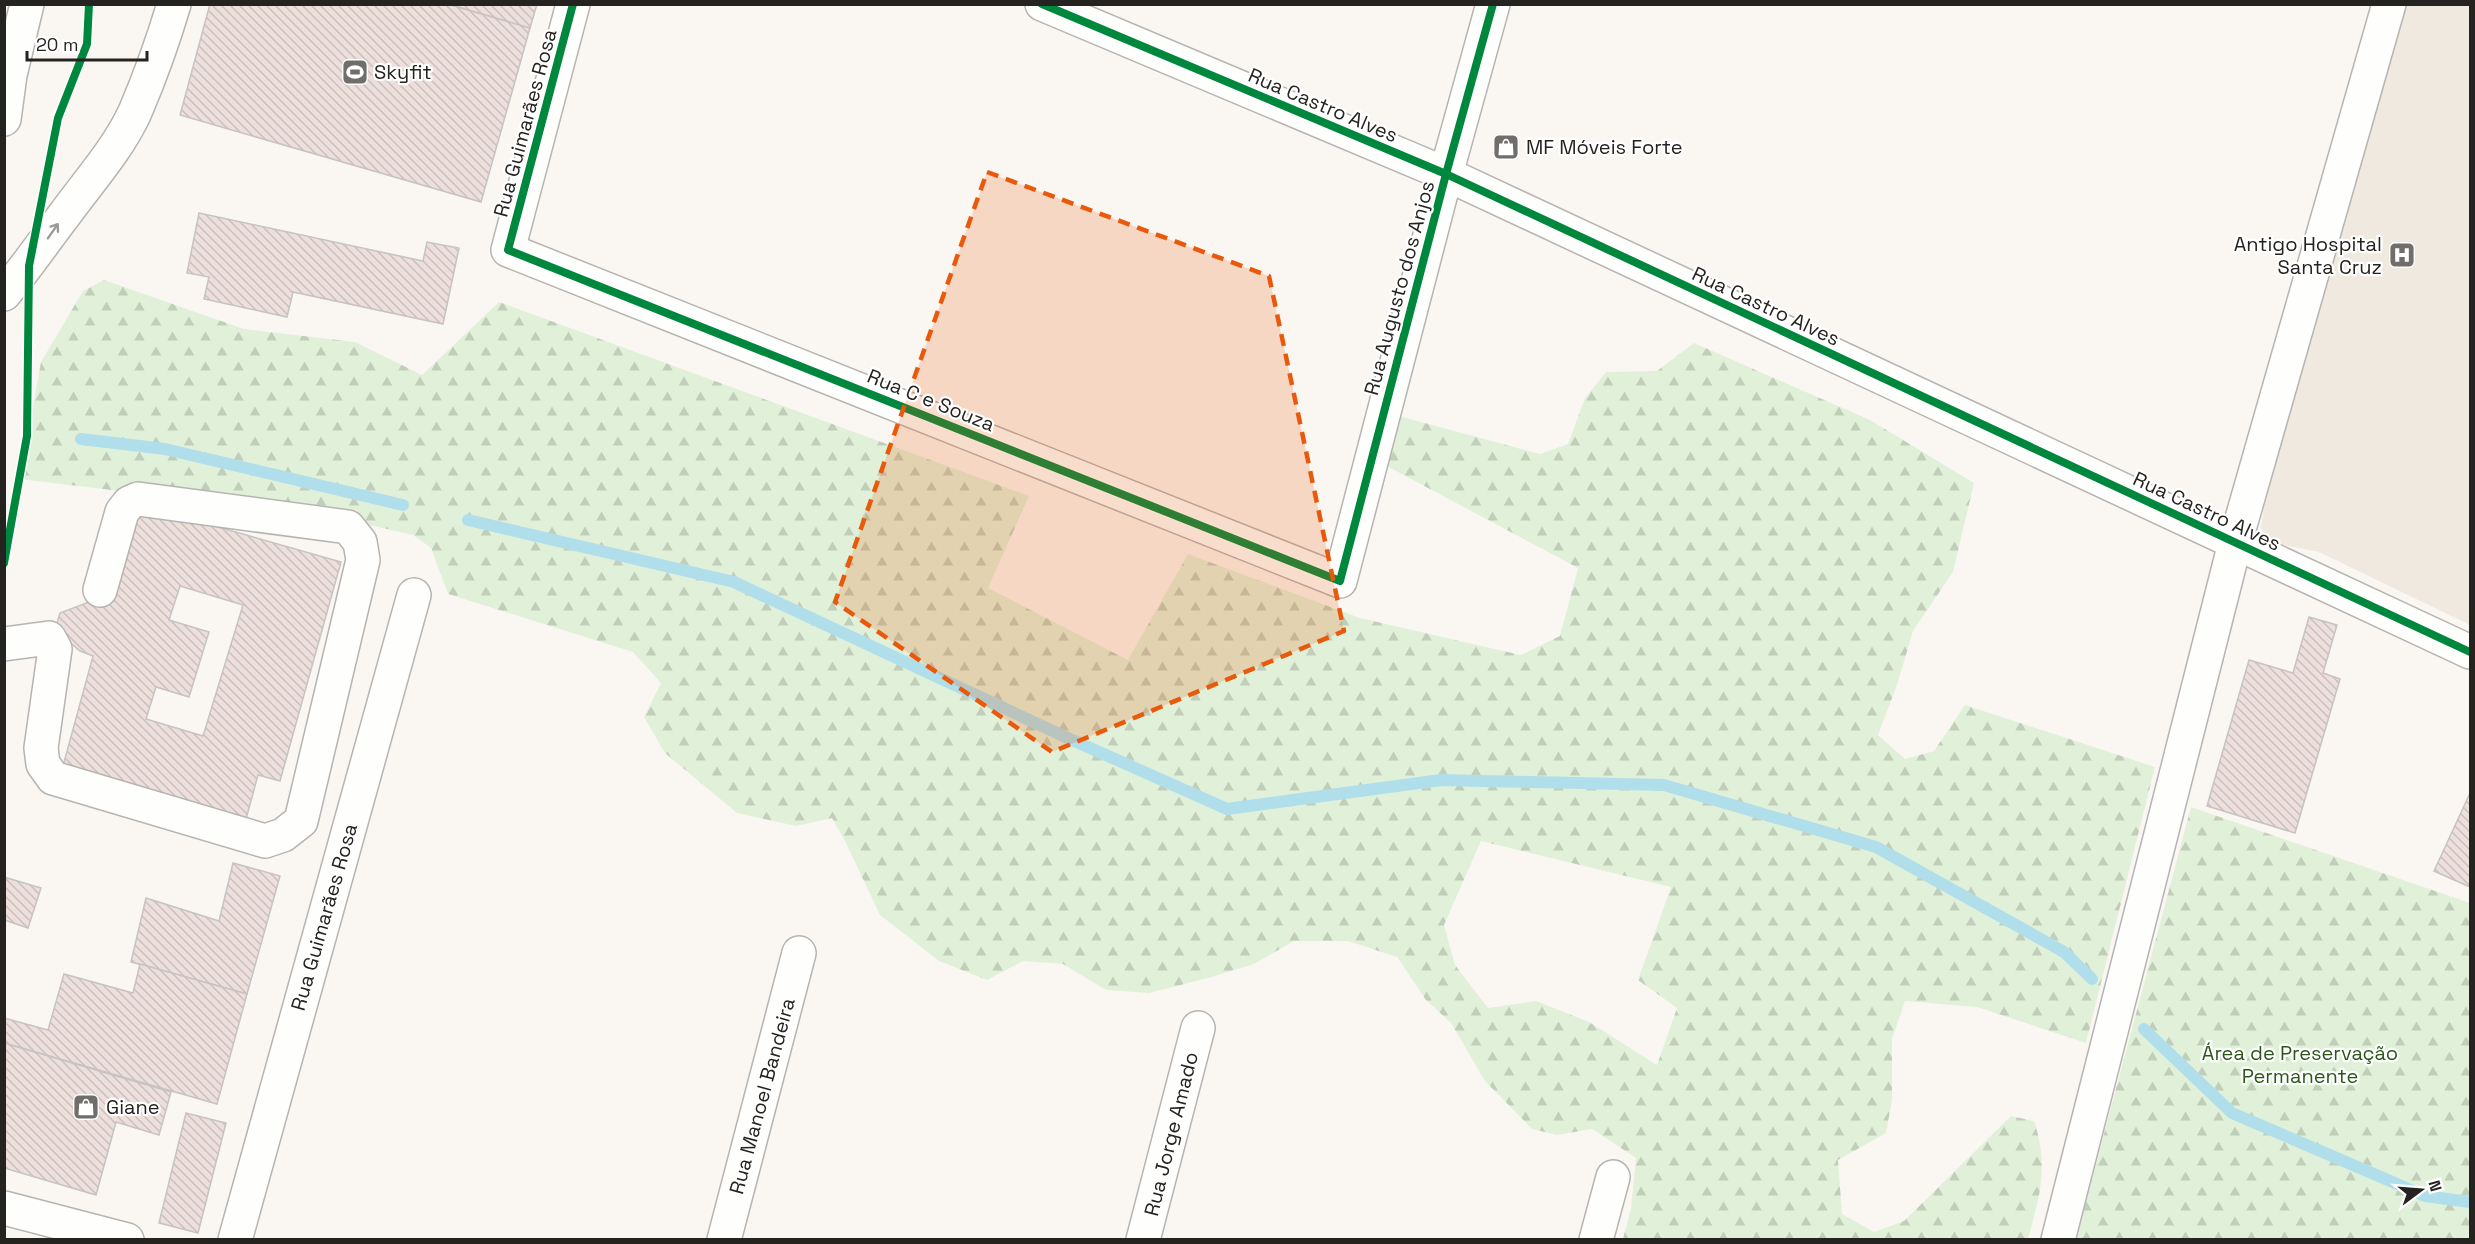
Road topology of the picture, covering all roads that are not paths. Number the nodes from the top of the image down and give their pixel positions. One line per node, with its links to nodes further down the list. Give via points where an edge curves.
1 (27, 4): 7 (street)
2 (174, 4): 10 (street, one-way to 2, via 103,165 134,114)
3 (573, 4): 9 (street, Rua Guimarães Rosa)
4 (1493, 4): 8 (street, Rua Augusto dos Anjos)
5 (2388, 4): 11 (street)
6 (1045, 5): 8 (street, Rua Castro Alves)
7 (4, 119)
8 (1446, 174): 11 (street, Rua Castro Alves); 12 (street, Rua Augusto dos Anjos)
9 (508, 250): 12 (street, Rua C e Souza)
10 (4, 294)
11 (2235, 543): 16 (street, Rua Castro Alves); 26 (street)
12 (1340, 581)
13 (100, 590): 15 (street, via 122,512 138,499 348,527 360,542 363,560 301,821 283,836 265,841 53,778 43,764 41,748 55,649 49,638)
14 (414, 595): 22 (street, Rua Guimarães Rosa)
15 (4, 644)
16 (2470, 652)
17 (799, 953): 23 (street, Rua Manoel Bandeira)
18 (1198, 1028): 24 (street, Rua Jorge Amado)
19 (1613, 1177): 25 (street)
20 (4, 1208): 21 (street)
21 (127, 1239)
22 (235, 1239)
23 (724, 1239)
24 (1143, 1239)
25 (1596, 1239)
26 (2058, 1239)

